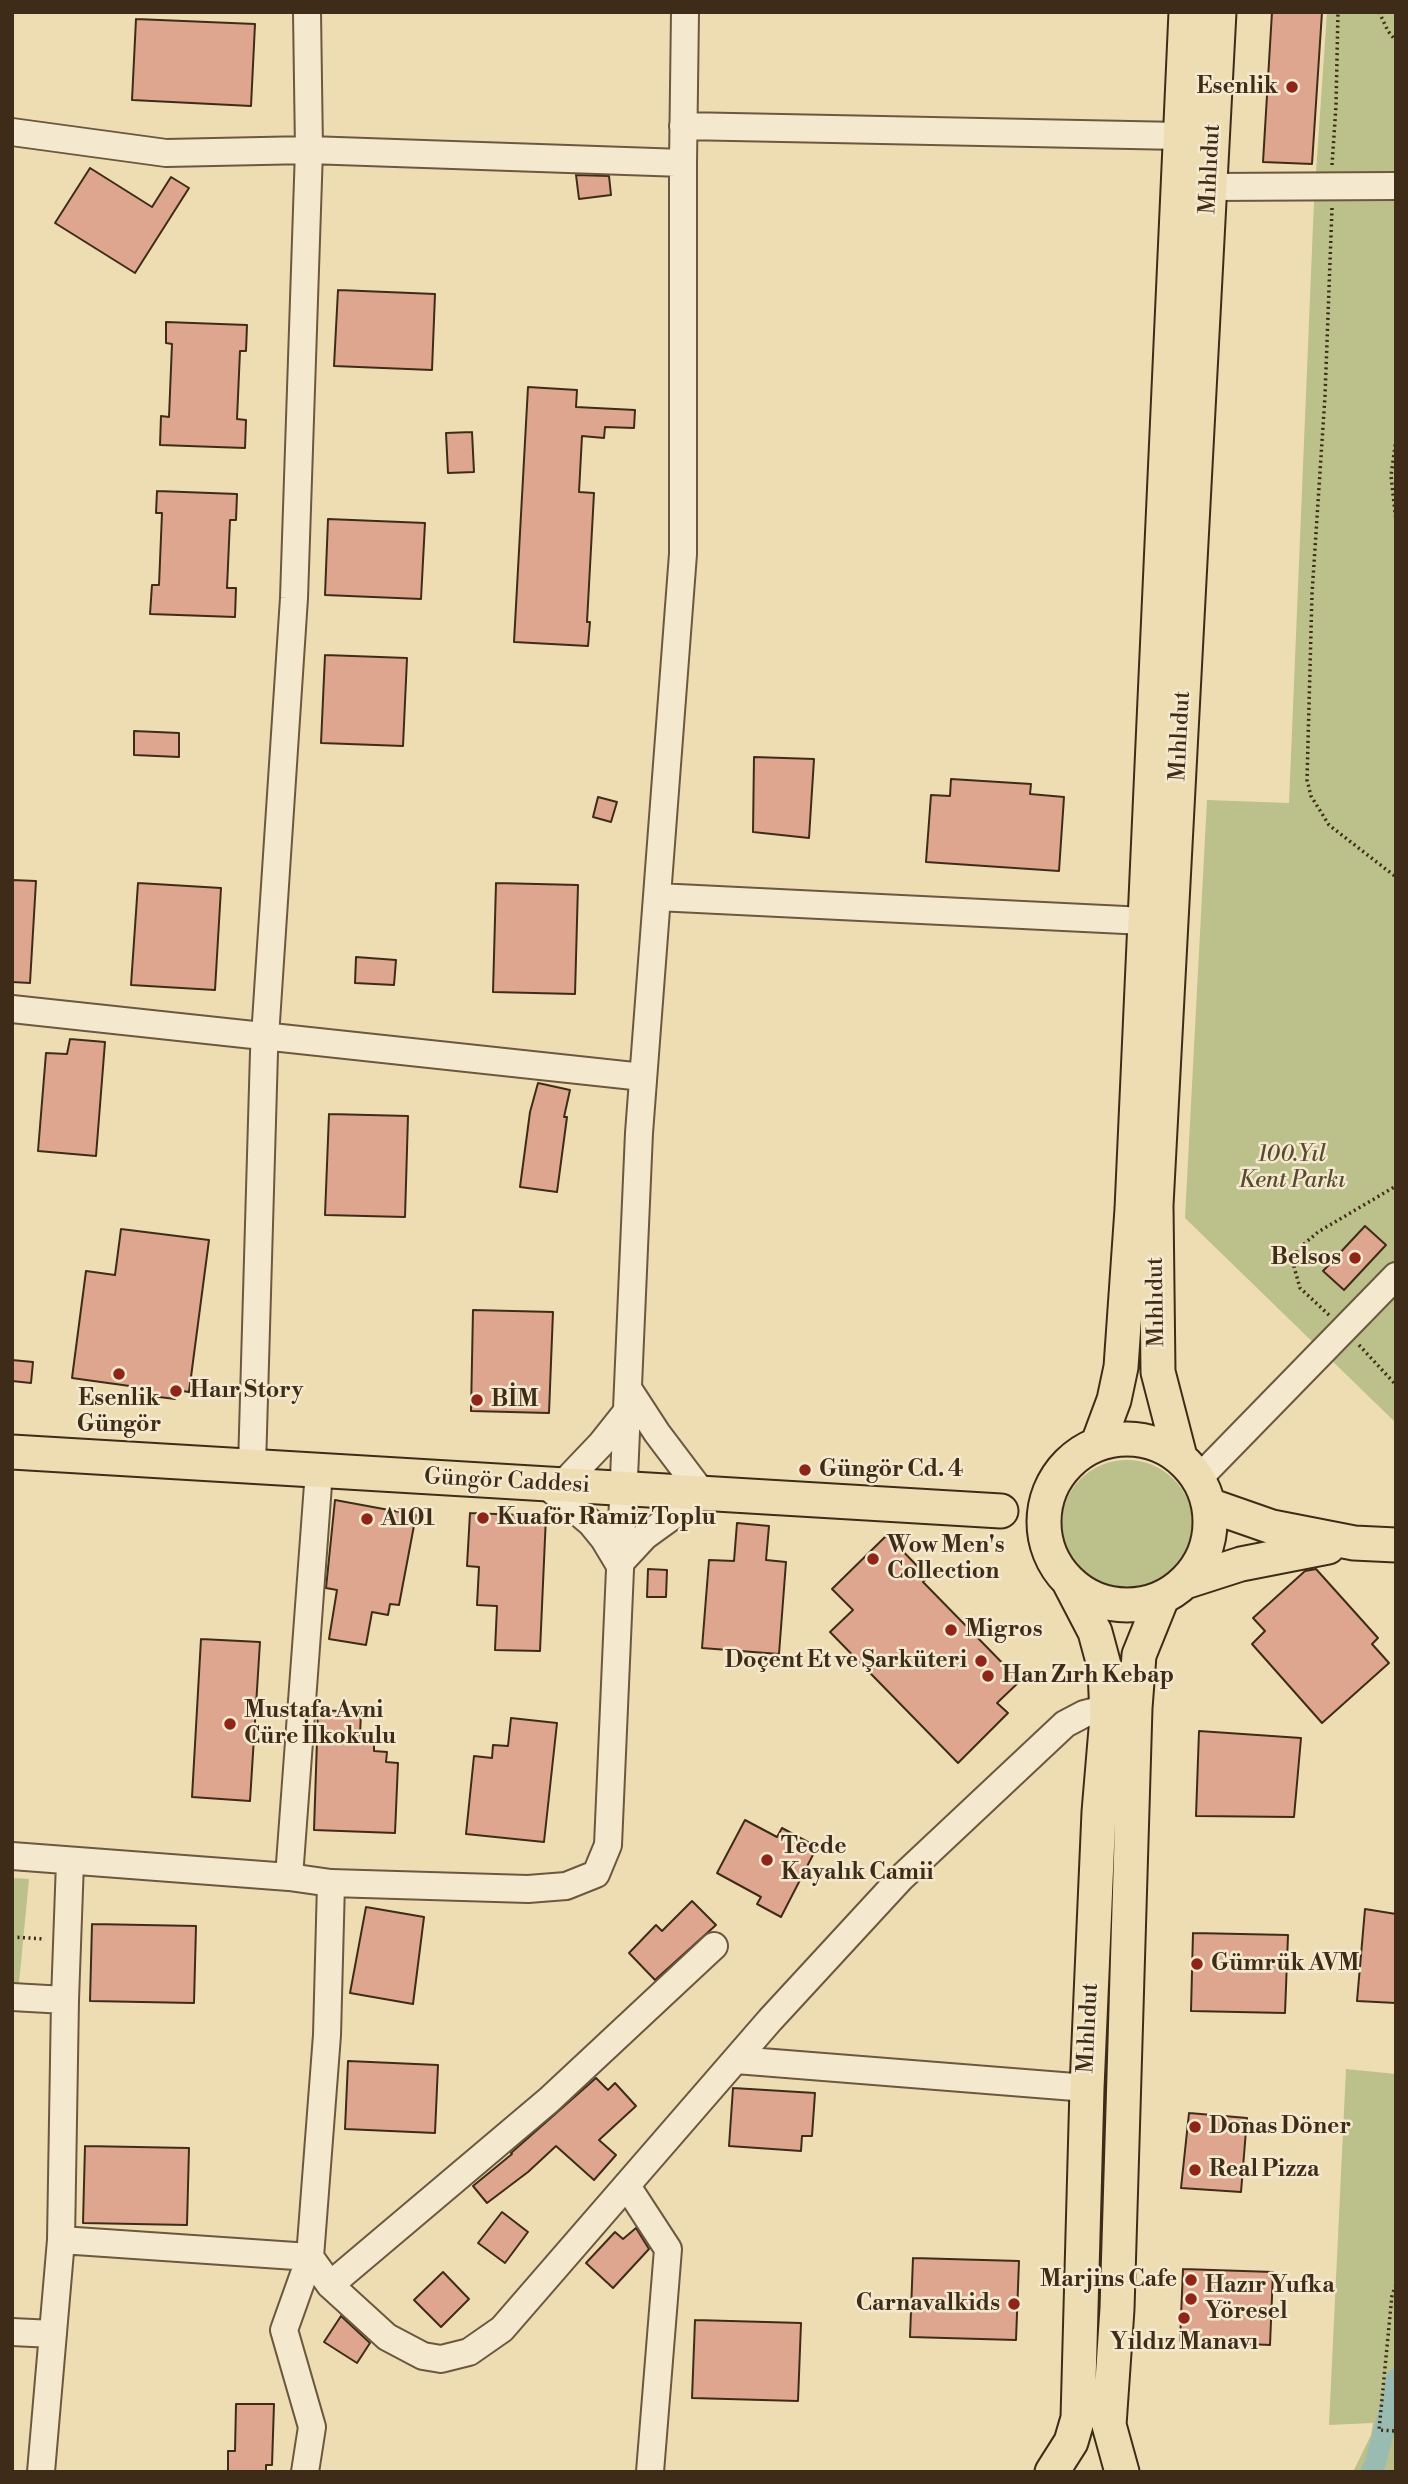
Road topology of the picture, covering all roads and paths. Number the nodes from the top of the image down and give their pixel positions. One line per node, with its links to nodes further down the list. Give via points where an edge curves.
1 (307, 12): 11 (street)
2 (685, 12): 8 (street)
3 (1186, 12): 10 (main road, Mıhlıdut)
4 (1219, 12): 15 (main road, Mıhlıdut)
5 (1338, 12): 13 (path)
6 (1379, 12): 7 (path)
7 (1396, 41)
8 (683, 126): 10 (street); 12 (street)
9 (12, 132): 11 (street, via 166,153)
10 (1180, 136): 20 (main road, Mıhlıdut)
11 (309, 150): 12 (street); 22 (street, via 294,598)
12 (683, 163): 19 (street, via 683,554)
13 (1332, 185): 14 (street); 15 (street); 18 (path, via 1307,780 1329,825)
14 (1396, 186)
15 (1210, 187): 34 (main road, Mıhlıdut, via 1156,1205 1158,1372)
16 (1396, 439): 17 (path, via 1391,476)
17 (1396, 521)
18 (1396, 877)
19 (657, 897): 20 (street); 23 (street)
20 (1145, 921): 29 (main road, Mıhlıdut, via 1121,1367)
21 (12, 1009): 22 (street)
22 (265, 1038): 23 (street); 31 (street)
23 (643, 1077): 28 (street)
24 (1396, 1186): 26 (path, via 1318,1232 1297,1251 1293,1263 1300,1288)
25 (1396, 1276): 26 (street)
26 (1344, 1330): 27 (path); 34 (street)
27 (1396, 1385)
28 (628, 1400): 35 (street, via 601,1444); 36 (street); 37 (street)
29 (1098, 1443): 33 (main road, via 1074,1457); 34 (main road, via 1127,1438 1155,1443)
30 (12, 1452): 31 (main road, Güngör Caddesi)
31 (252, 1466): 32 (main road, Güngör Caddesi)
32 (319, 1471): 35 (main road, Güngör Caddesi); 48 (street)
33 (1055, 1479): 38 (main road); 41 (main road, via 1045,1506 1044,1534)
34 (1196, 1480): 39 (main road, via 1272,1527); 44 (main road, via 1207,1547 1194,1572)
35 (553, 1485): 36 (main road, Güngör Caddesi); 42 (street, via 591,1523)
36 (625, 1490): 37 (main road, Güngör Caddesi); 42 (street)
37 (703, 1494): 38 (main road, Güngör Caddesi); 42 (street, via 645,1536)
38 (1001, 1511): 41 (main road)
39 (1354, 1543): 40 (main road); 44 (main road, via 1241,1564)
40 (1396, 1545)
41 (1050, 1553): 43 (main road)
42 (619, 1564): 49 (street, via 608,1845 596,1874 566,1886 528,1889)
43 (1070, 1584): 44 (main road, via 1094,1600 1135,1606); 45 (main road, Mıhlıdut, via 1095,1632 1105,1669)
44 (1174, 1590): 69 (main road, Mıhlıdut, via 1139,1655 1135,1708 1117,2309 1108,2425)
45 (1107, 1708): 55 (street, via 1065,1724 901,1878); 56 (main road, Mıhlıdut)
46 (12, 1856): 47 (street)
47 (70, 1862): 48 (street); 51 (street)
48 (289, 1877): 49 (street)
49 (331, 1883): 59 (street, via 327,2035)
50 (12, 1937): 51 (path)
51 (67, 1940): 54 (street)
52 (714, 1945): 60 (street, via 549,2100)
53 (12, 1997): 54 (street)
54 (65, 2000): 58 (street)
55 (736, 2060): 56 (street); 57 (street)
56 (1087, 2088): 68 (main road, Mıhlıdut, via 1078,2418 1071,2442)
57 (627, 2186): 60 (street, via 502,2329 469,2352 441,2359 423,2356 387,2337); 67 (street, via 668,2249)
58 (61, 2240): 59 (street); 63 (street)
59 (310, 2257): 60 (street); 66 (street, via 284,2330 312,2427)
60 (330, 2284)
61 (1396, 2285): 64 (path, via 1379,2430)
62 (12, 2332): 63 (street)
63 (53, 2334): 65 (street)
64 (1396, 2431)
65 (41, 2472)
66 (305, 2472)
67 (650, 2472)
68 (1052, 2472): 69 (main road, via 1065,2462 1096,2457)
69 (1122, 2472)

